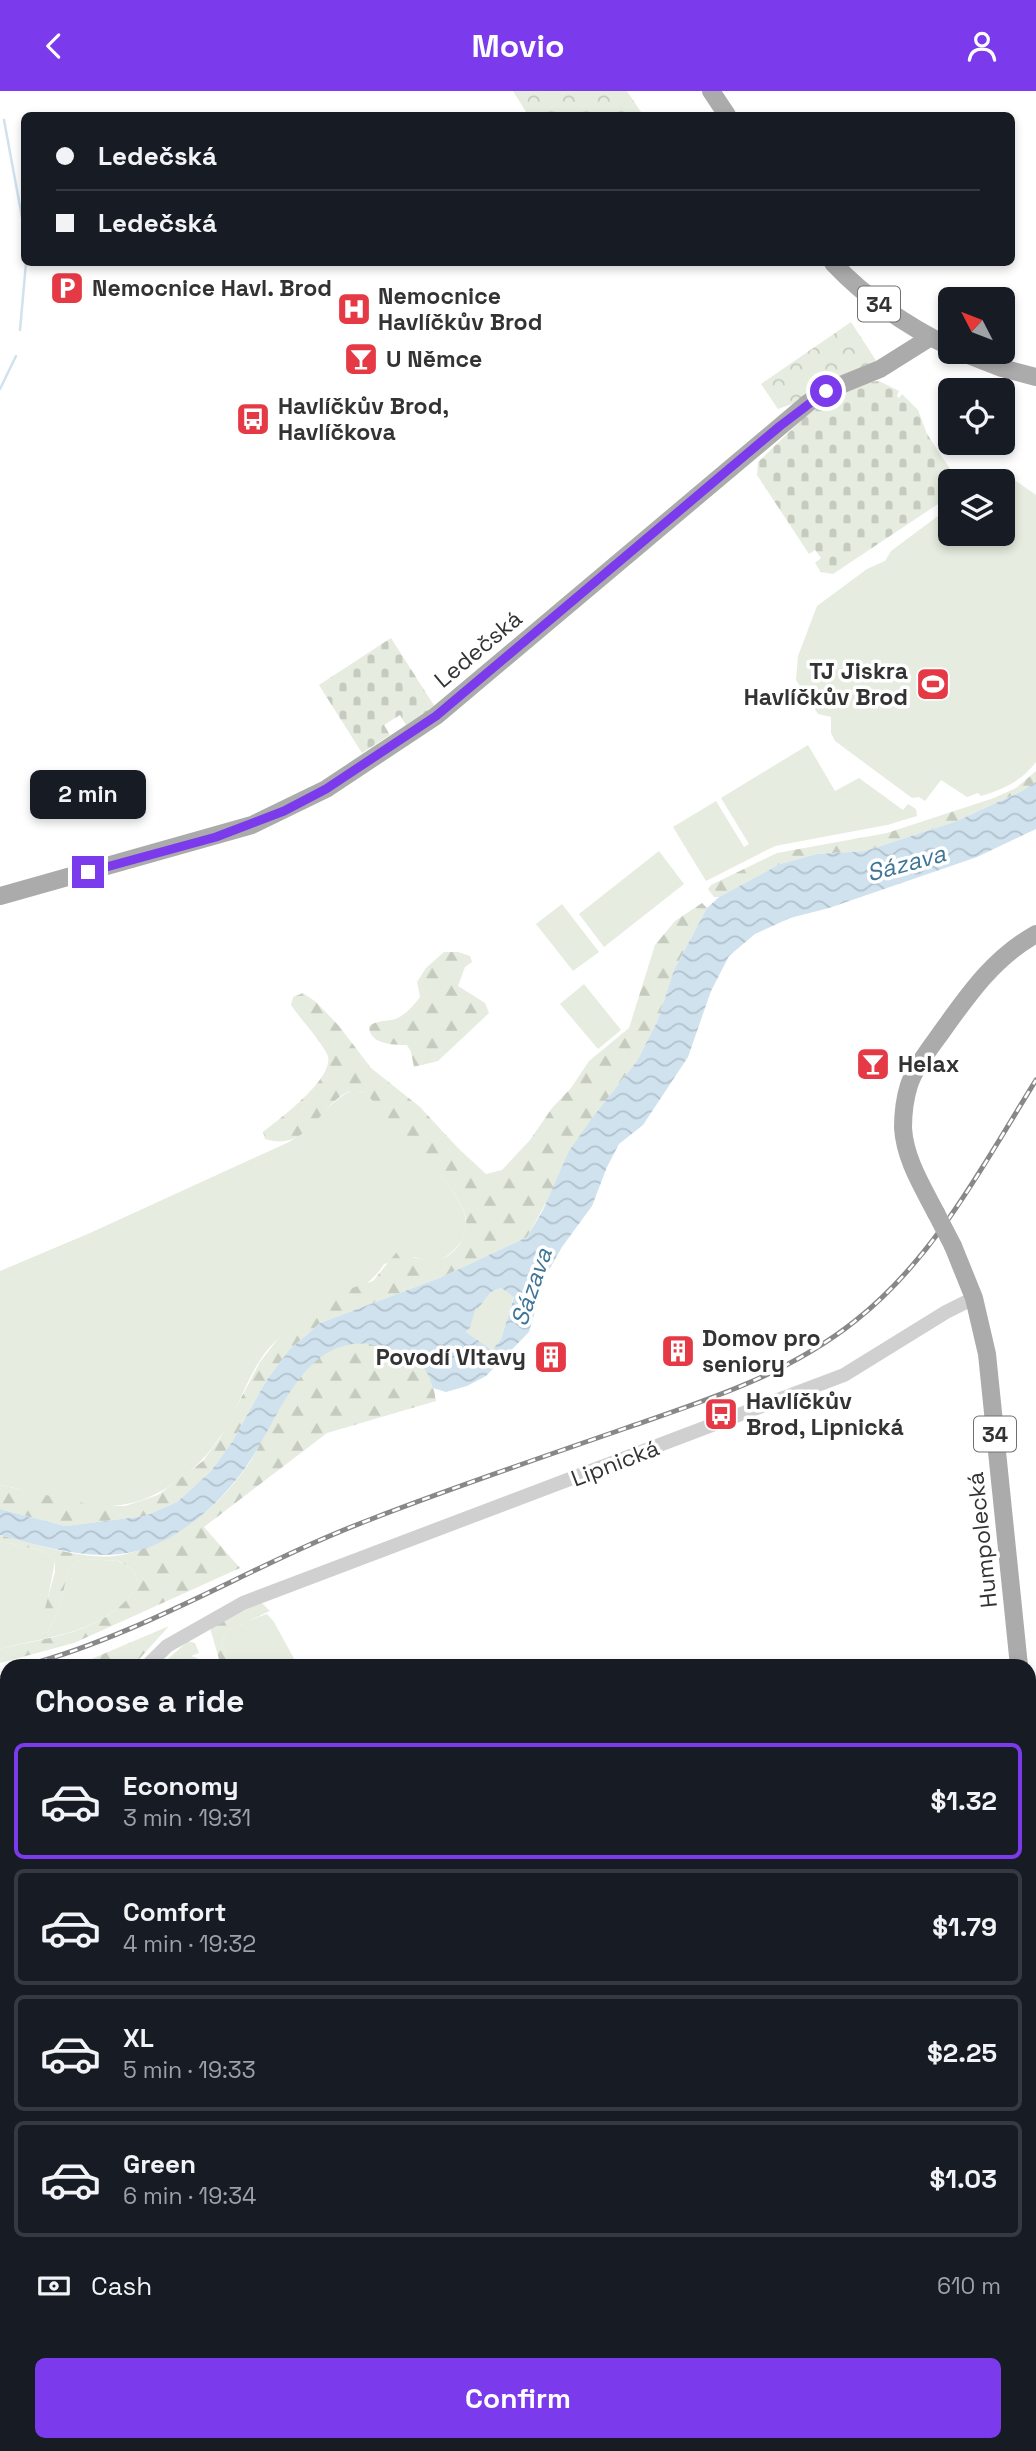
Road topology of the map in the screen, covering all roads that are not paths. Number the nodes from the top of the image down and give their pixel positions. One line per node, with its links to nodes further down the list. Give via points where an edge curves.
1 (711, 91): 2 (main road)
2 (725, 112)
3 (836, 266): 4 (main road, 34, via 881,305)
4 (931, 337): 5 (main road, 34); 8 (main road, Ledečská, via 891,364 808,403 436,716 326,789 253,825)
5 (938, 341)
6 (992, 364): 7 (main road)
7 (1036, 377)
8 (0, 896)
9 (1036, 933): 10 (main road, Humpolecká / 34, bridge, via 985,974 926,1053 909,1085 903,1116 911,1163)
10 (974, 1298): 11 (street, Lipnická, via 845,1375 243,1603 167,1646); 12 (main road, Humpolecká / 34, via 986,1355)
11 (154, 1659)
12 (1018, 1659)

